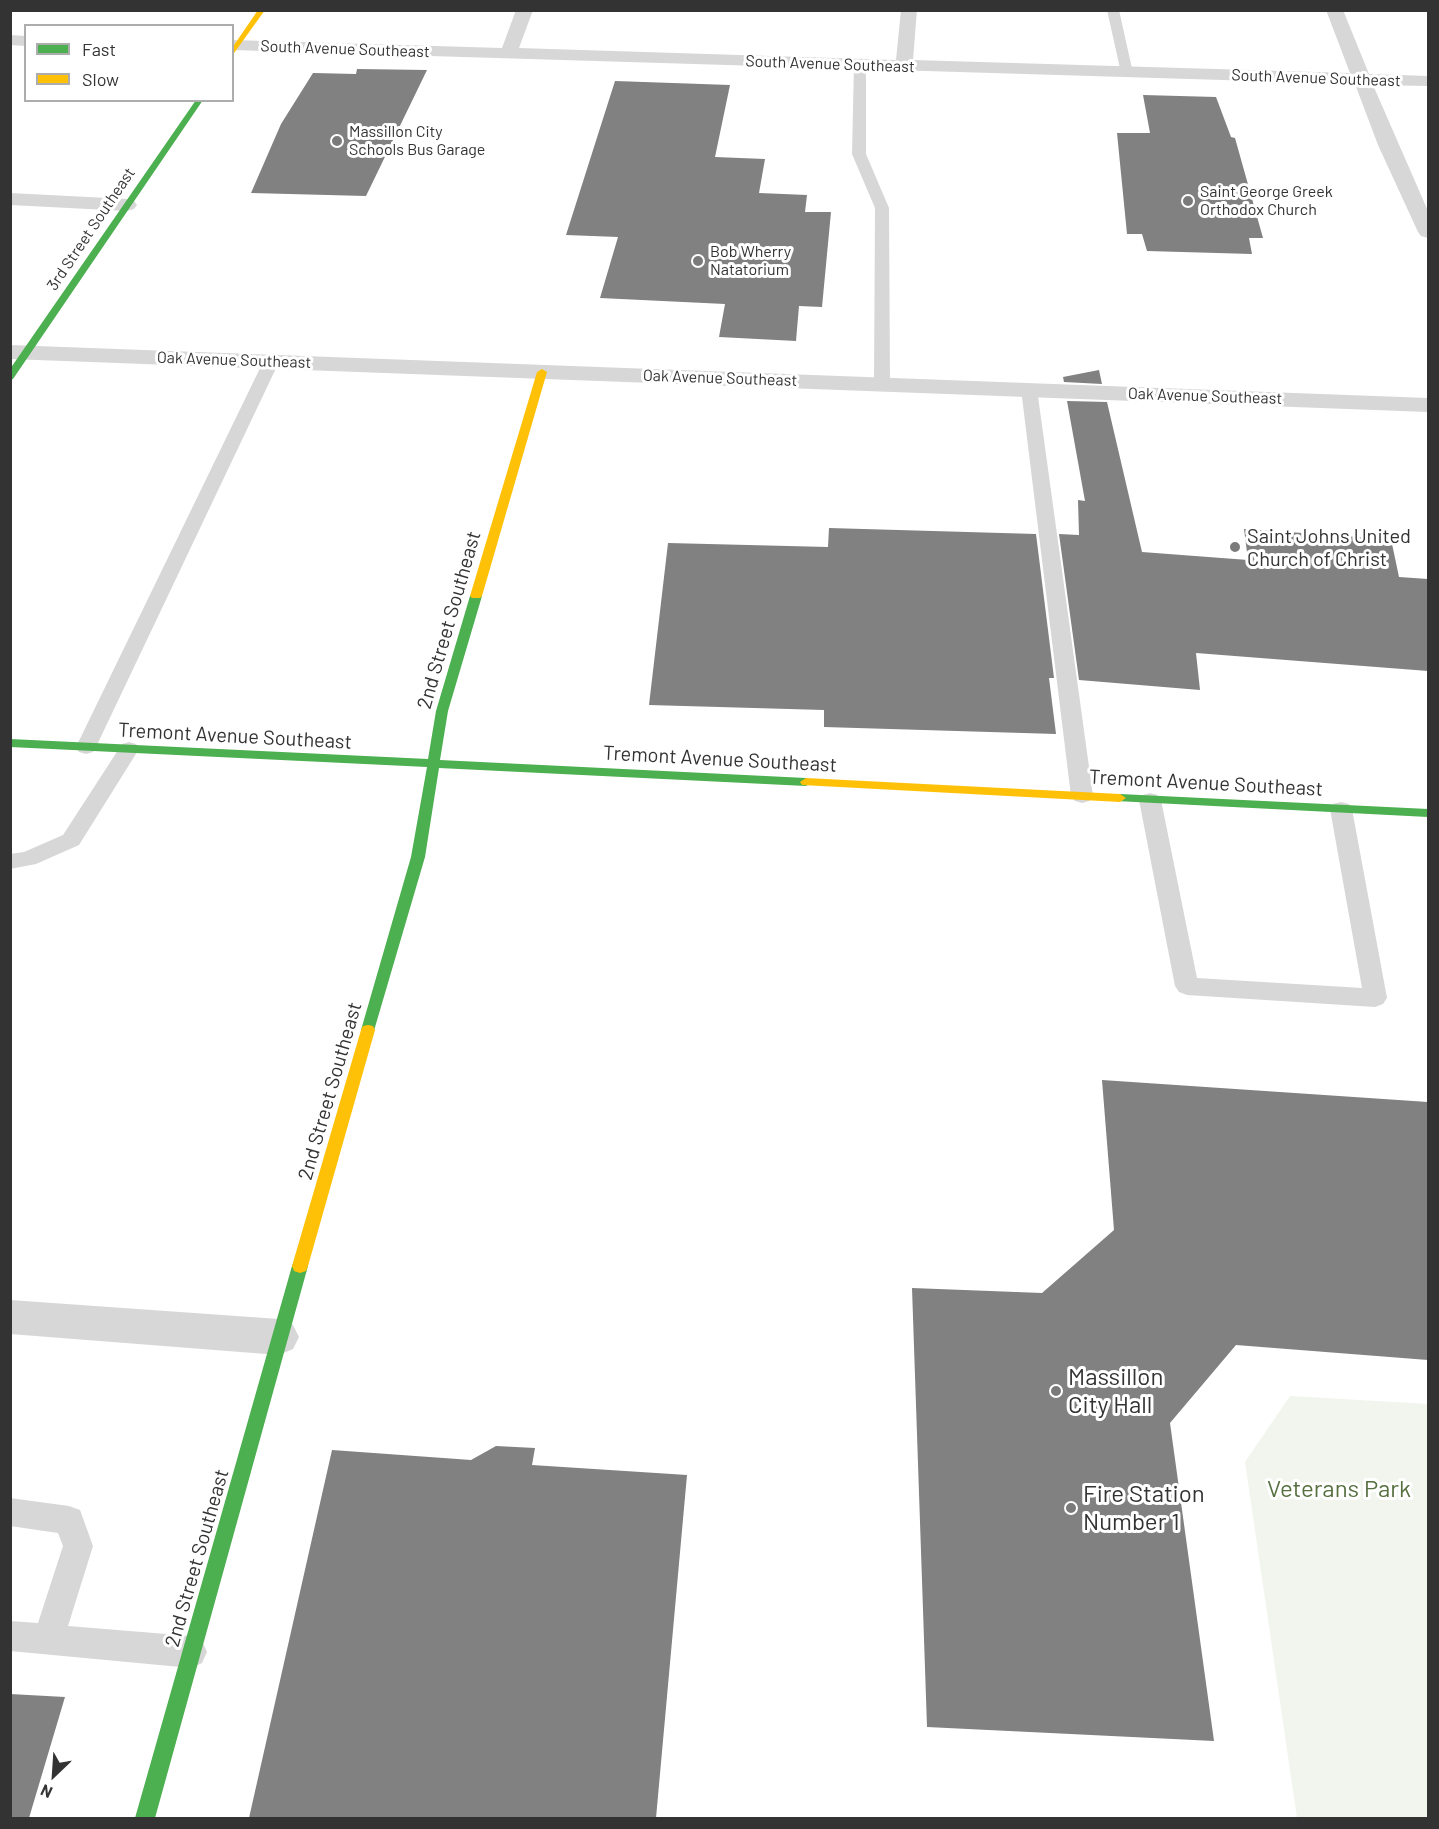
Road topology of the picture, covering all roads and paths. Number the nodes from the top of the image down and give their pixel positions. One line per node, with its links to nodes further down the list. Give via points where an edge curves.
1 (262, 10): 6 (street)
2 (525, 10): 7 (street)
3 (909, 10): 9 (street)
4 (1113, 10): 10 (lane)
5 (1334, 10): 11 (street)
6 (234, 48): 7 (street, South Avenue Southeast)
7 (508, 54): 8 (street, South Avenue Southeast)
8 (860, 65): 9 (street, South Avenue Southeast); 21 (lane, via 859,154 882,208)
9 (904, 66): 10 (street, South Avenue Southeast)
10 (1127, 73): 11 (street, South Avenue Southeast)
11 (1363, 79): 12 (street, South Avenue Southeast); 16 (street)
12 (1428, 81)
13 (199, 102): 15 (street, 3rd Street Southeast)
14 (10, 199): 15 (street)
15 (127, 205): 17 (street, 3rd Street Southeast)
16 (1428, 232)
17 (19, 352): 18 (street, Oak Avenue Southeast); 20 (street, 3rd Street Southeast)
18 (272, 362): 19 (street, Oak Avenue Southeast); 25 (lane)
19 (542, 372): 21 (street, Oak Avenue Southeast); 27 (street, 2nd Street Southeast, via 442,711)
20 (10, 377)
21 (882, 384): 22 (street, Oak Avenue Southeast)
22 (1029, 389): 23 (street, Oak Avenue Southeast); 28 (lane)
23 (1428, 405)
24 (10, 743): 25 (street, Tremont Avenue Southeast)
25 (86, 747): 26 (street, Tremont Avenue Southeast)
26 (129, 749): 27 (street, Tremont Avenue Southeast); 32 (lane, via 71,840 28,859)
27 (434, 766): 28 (street, Tremont Avenue Southeast); 34 (street, 2nd Street Southeast, via 418,857)
28 (1082, 796): 29 (street, Tremont Avenue Southeast)
29 (1150, 800): 30 (street, Tremont Avenue Southeast); 30 (lane, via 1187,986 1375,998)
30 (1341, 809): 31 (street, Tremont Avenue Southeast)
31 (1428, 813)
32 (10, 862)
33 (10, 1317): 34 (street)
34 (279, 1337): 38 (street, 2nd Street Southeast)
35 (10, 1512): 37 (lane, via 69,1520 78,1546)
36 (10, 1636): 37 (lane)
37 (48, 1640): 38 (lane)
38 (191, 1652): 39 (street, 2nd Street Southeast)
39 (145, 1818)

